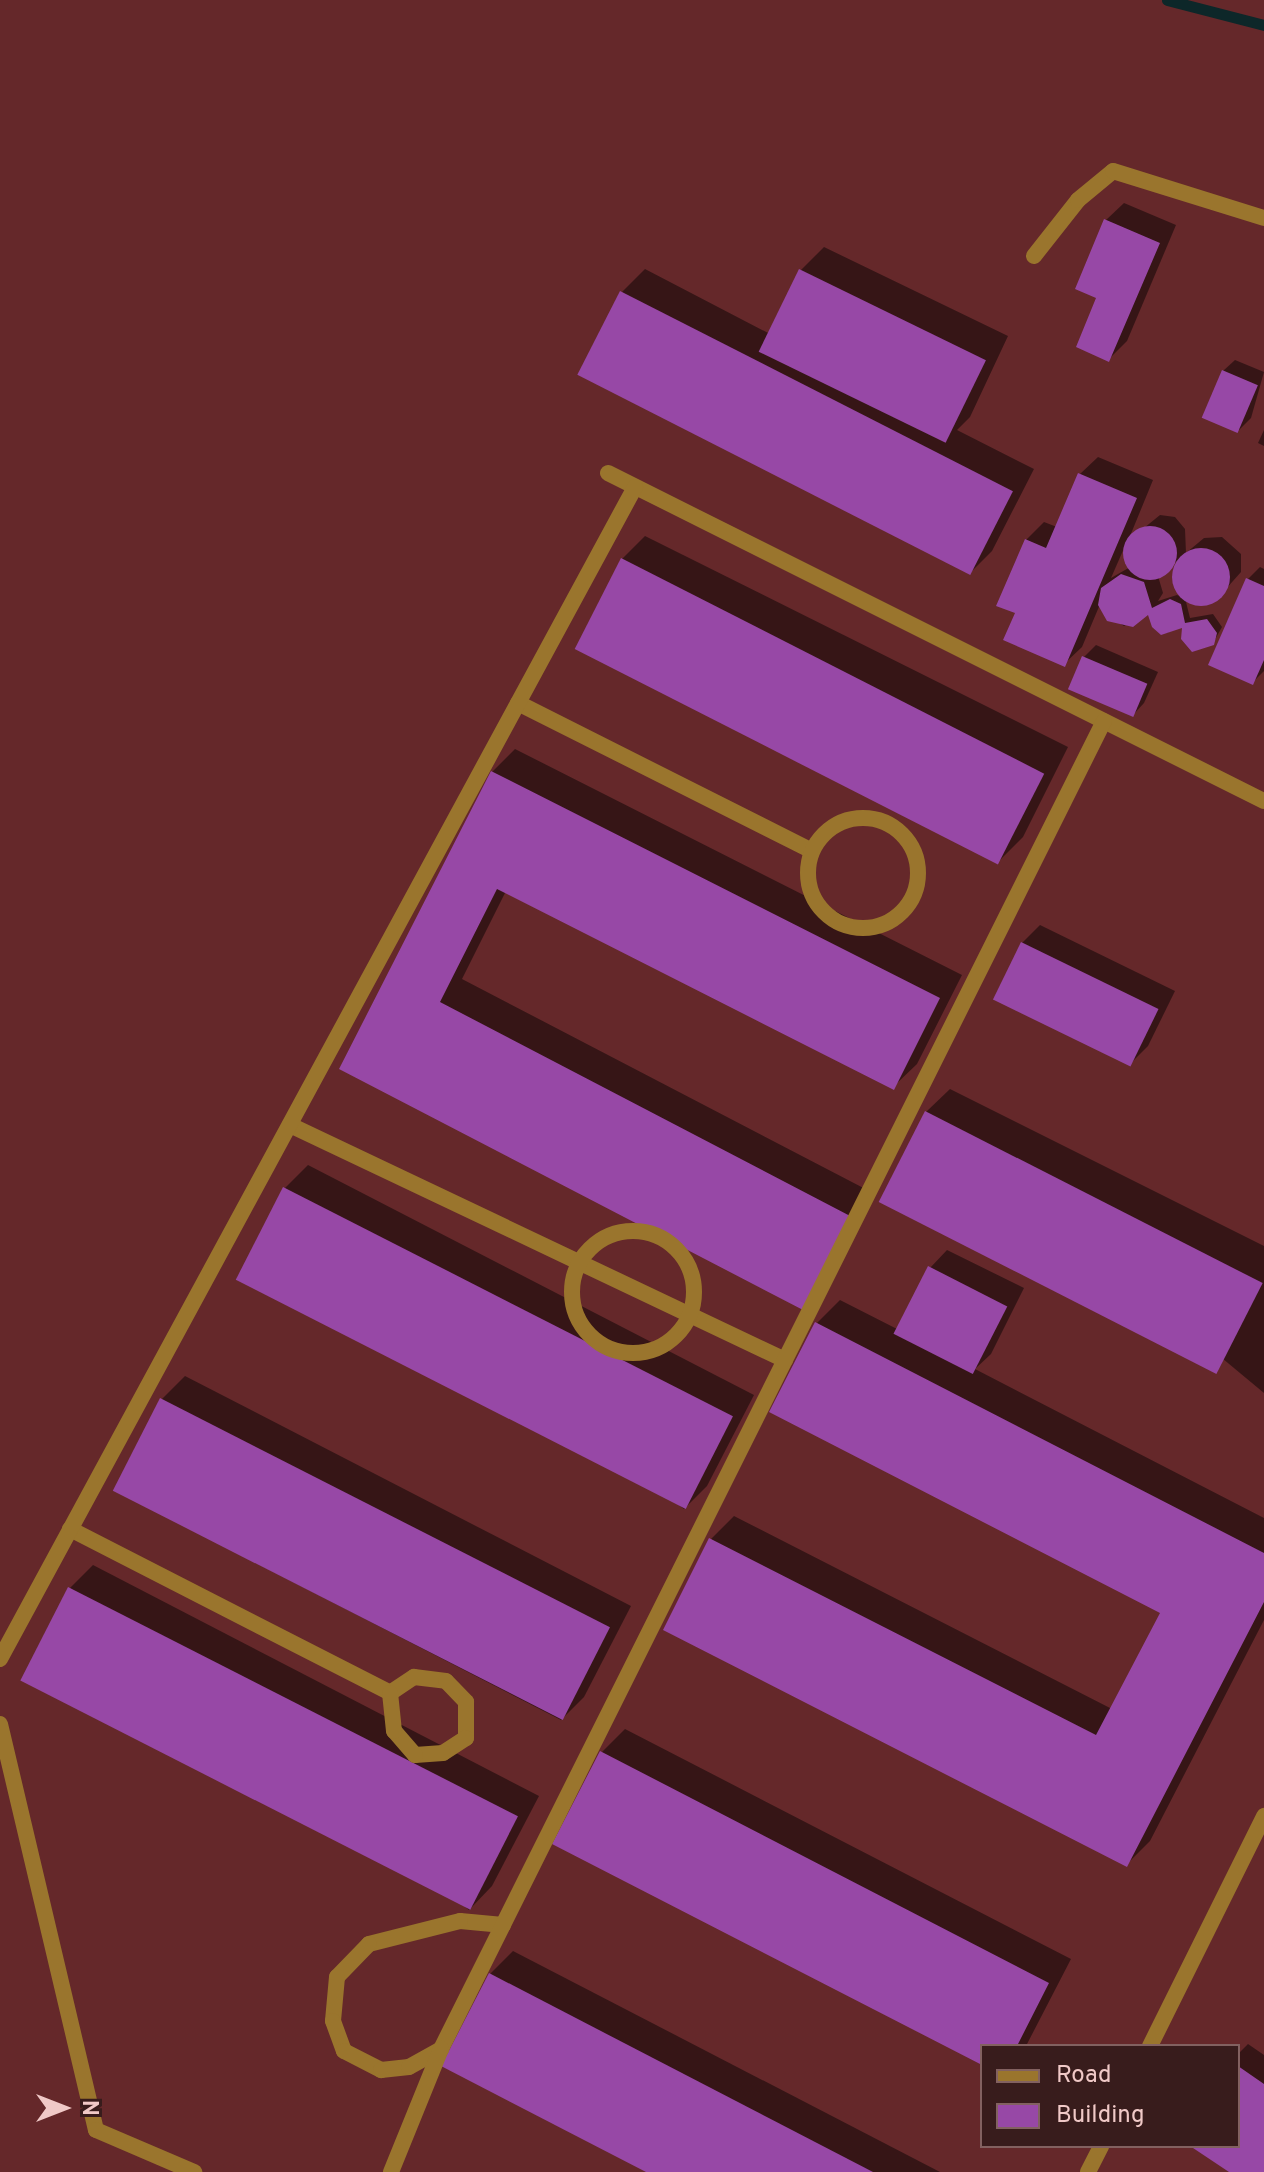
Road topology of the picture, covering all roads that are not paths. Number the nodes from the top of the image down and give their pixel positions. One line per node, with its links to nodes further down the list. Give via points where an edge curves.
1 (1264, 218): 2 (street, via 1113,171 1078,200)
2 (1034, 256)
3 (608, 473): 4 (street)
4 (635, 487): 5 (street); 6 (street)
5 (518, 703): 8 (street); 9 (street)
6 (1104, 721): 7 (street); 12 (street)
7 (1264, 801)
8 (812, 851): 8 (street, via 808,869 816,903 844,925 862,929 895,918 916,890 914,853 890,825 854,818 822,835)
9 (290, 1125): 10 (street); 13 (street)
10 (579, 1263): 11 (street); 11 (street, via 609,1235 650,1232 683,1256 694,1295); 11 (street, via 573,1282 576,1311 591,1336 607,1347 646,1352 679,1332)
11 (689, 1315): 12 (street)
12 (785, 1360): 18 (street)
13 (70, 1529): 14 (street); 15 (street)
14 (0, 1659)
15 (390, 1693): 15 (street, via 414,1677 446,1681 466,1702 466,1738 443,1753 415,1755 394,1731)
16 (0, 1724): 22 (street, via 96,2130)
17 (1264, 1816): 19 (street)
18 (503, 1925): 20 (street); 20 (street, via 460,1921 369,1944 337,1977 333,2021 344,2051 381,2070 409,2067)
19 (1151, 2044)
20 (441, 2049): 23 (street)
21 (1100, 2148): 24 (street)
22 (194, 2172)
23 (391, 2172)
24 (1088, 2172)

